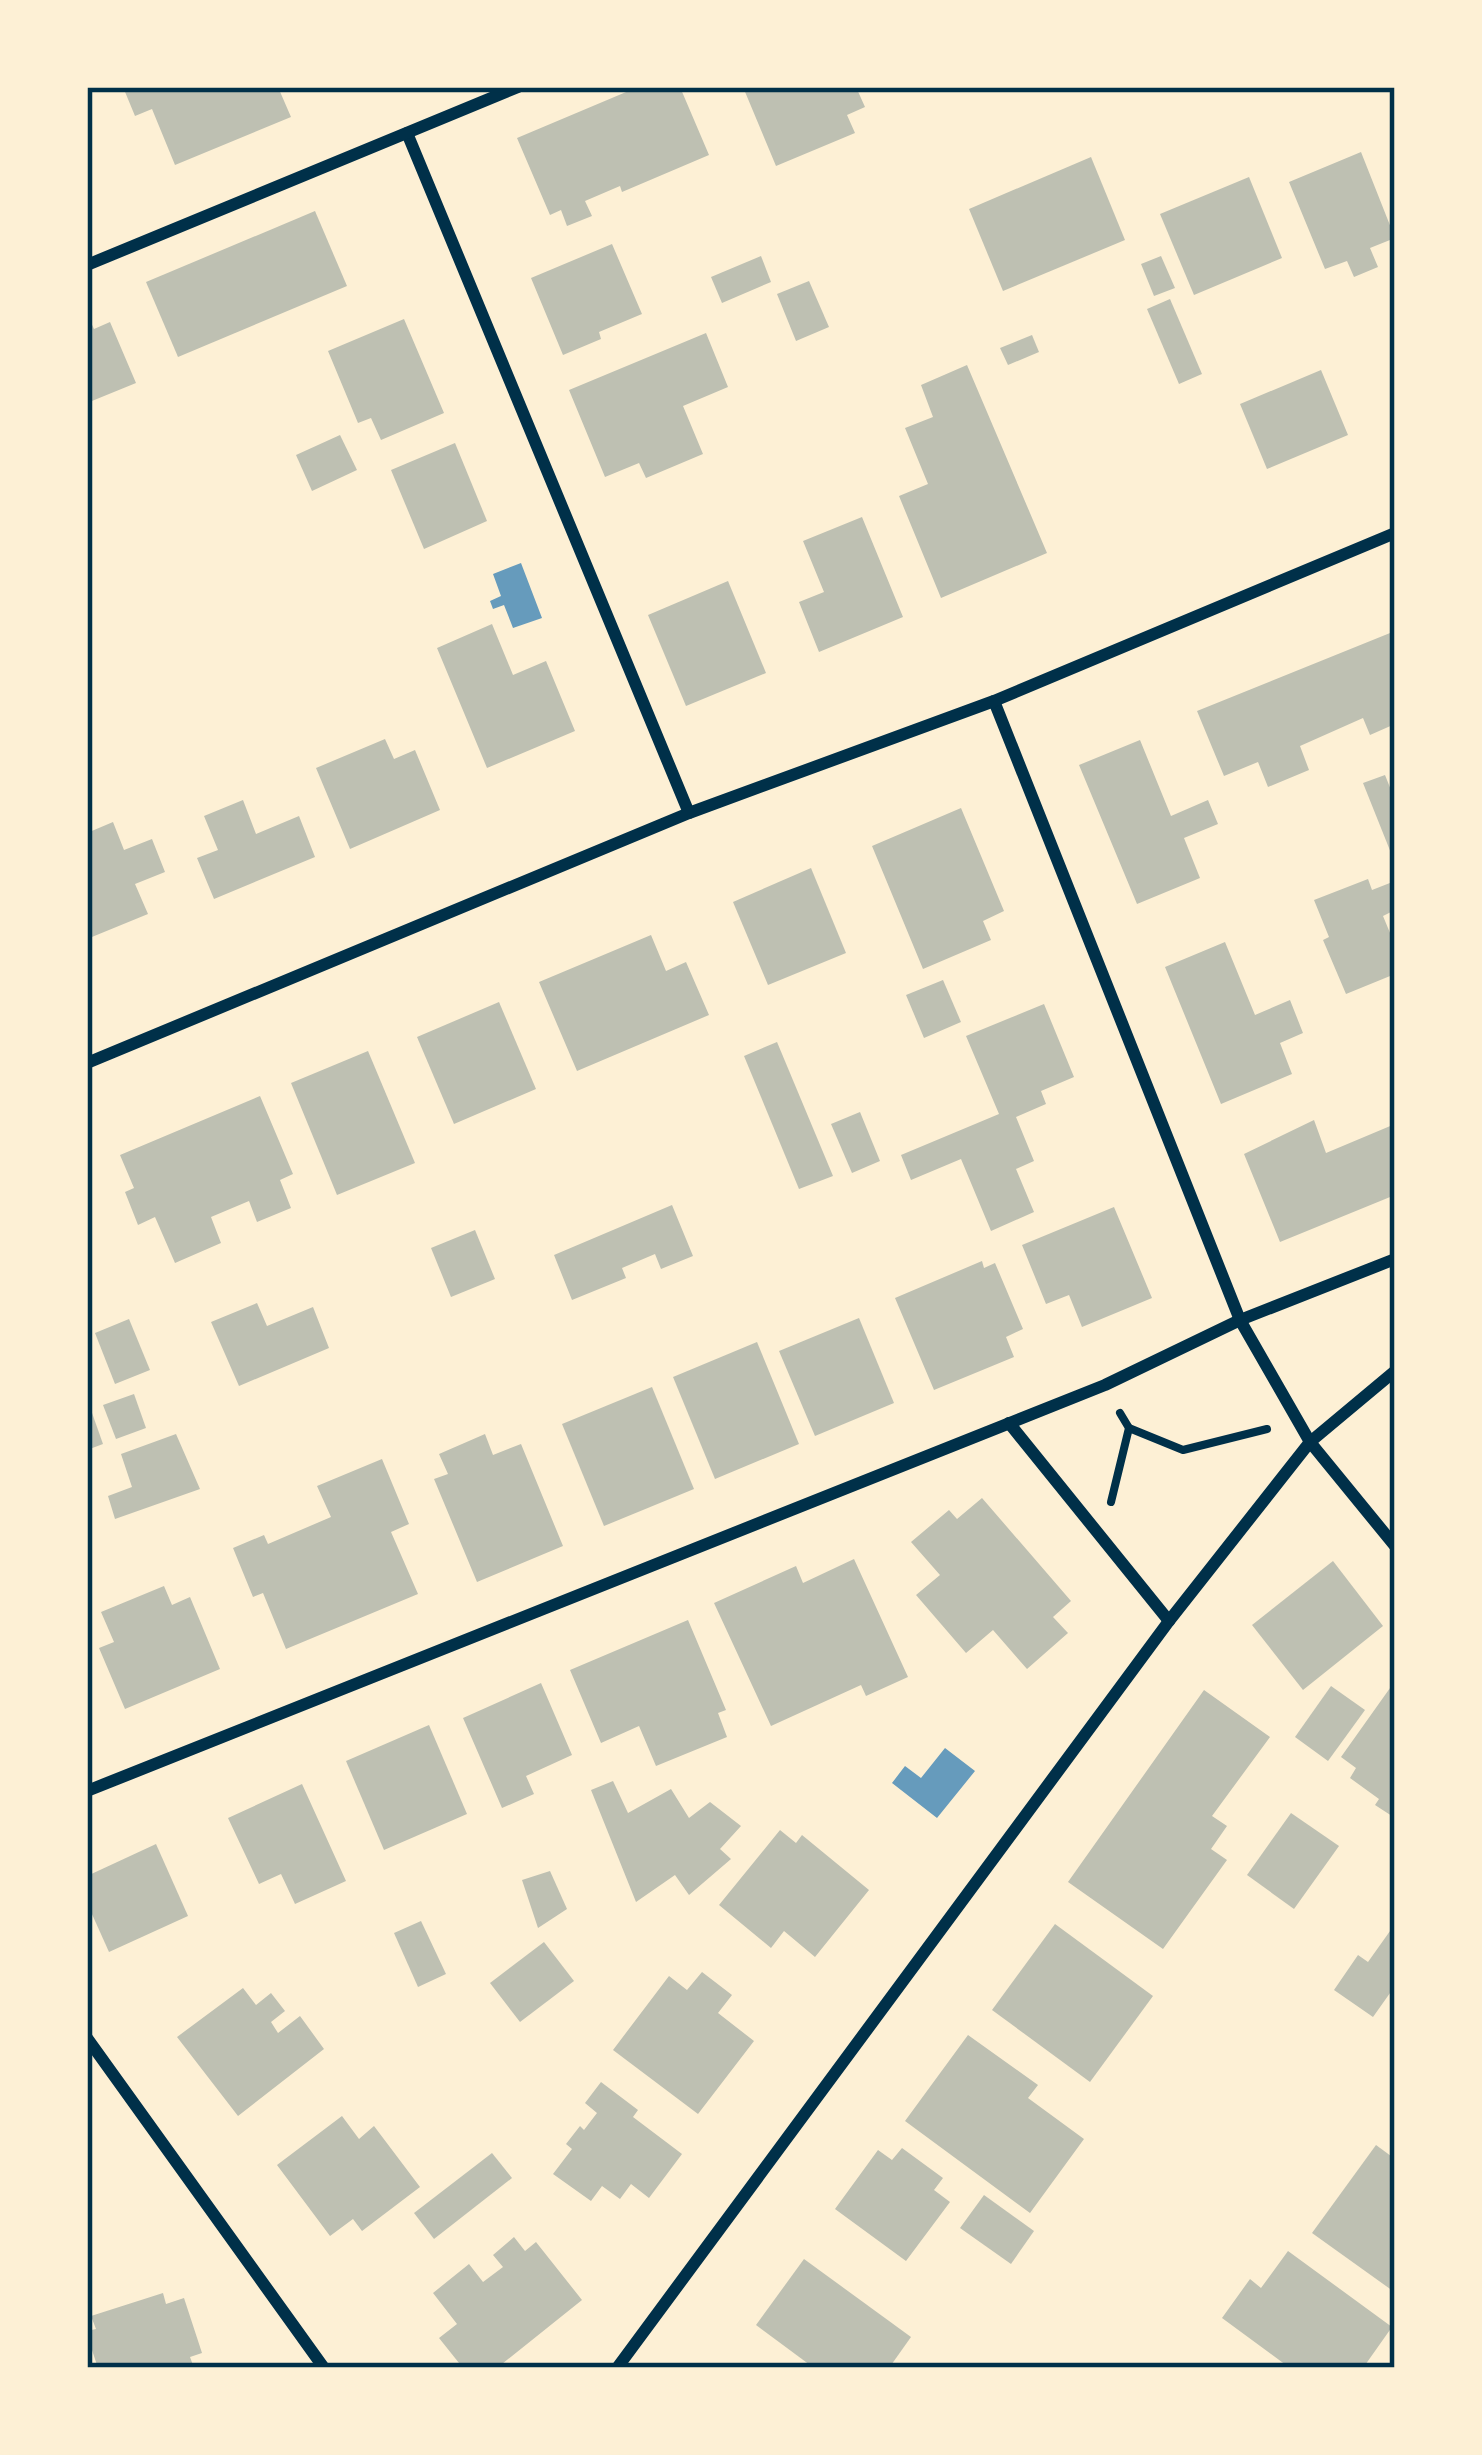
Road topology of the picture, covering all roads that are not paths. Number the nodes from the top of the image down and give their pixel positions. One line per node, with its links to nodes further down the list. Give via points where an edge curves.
1 (518, 87): 2 (street)
2 (407, 133): 3 (street); 6 (street)
3 (87, 265)
4 (1395, 533): 5 (street)
5 (994, 701): 6 (street); 9 (street)
6 (689, 813): 7 (street)
7 (87, 1064)
8 (1395, 1259): 9 (street)
9 (1240, 1320): 11 (street); 12 (street)
10 (1395, 1371): 12 (street)
11 (1009, 1423): 14 (street); 15 (street)
12 (1310, 1442): 13 (street); 14 (street)
13 (1395, 1546)
14 (1169, 1621): 18 (street)
15 (87, 1791)
16 (87, 2038): 17 (street)
17 (324, 2368)
18 (617, 2368)

